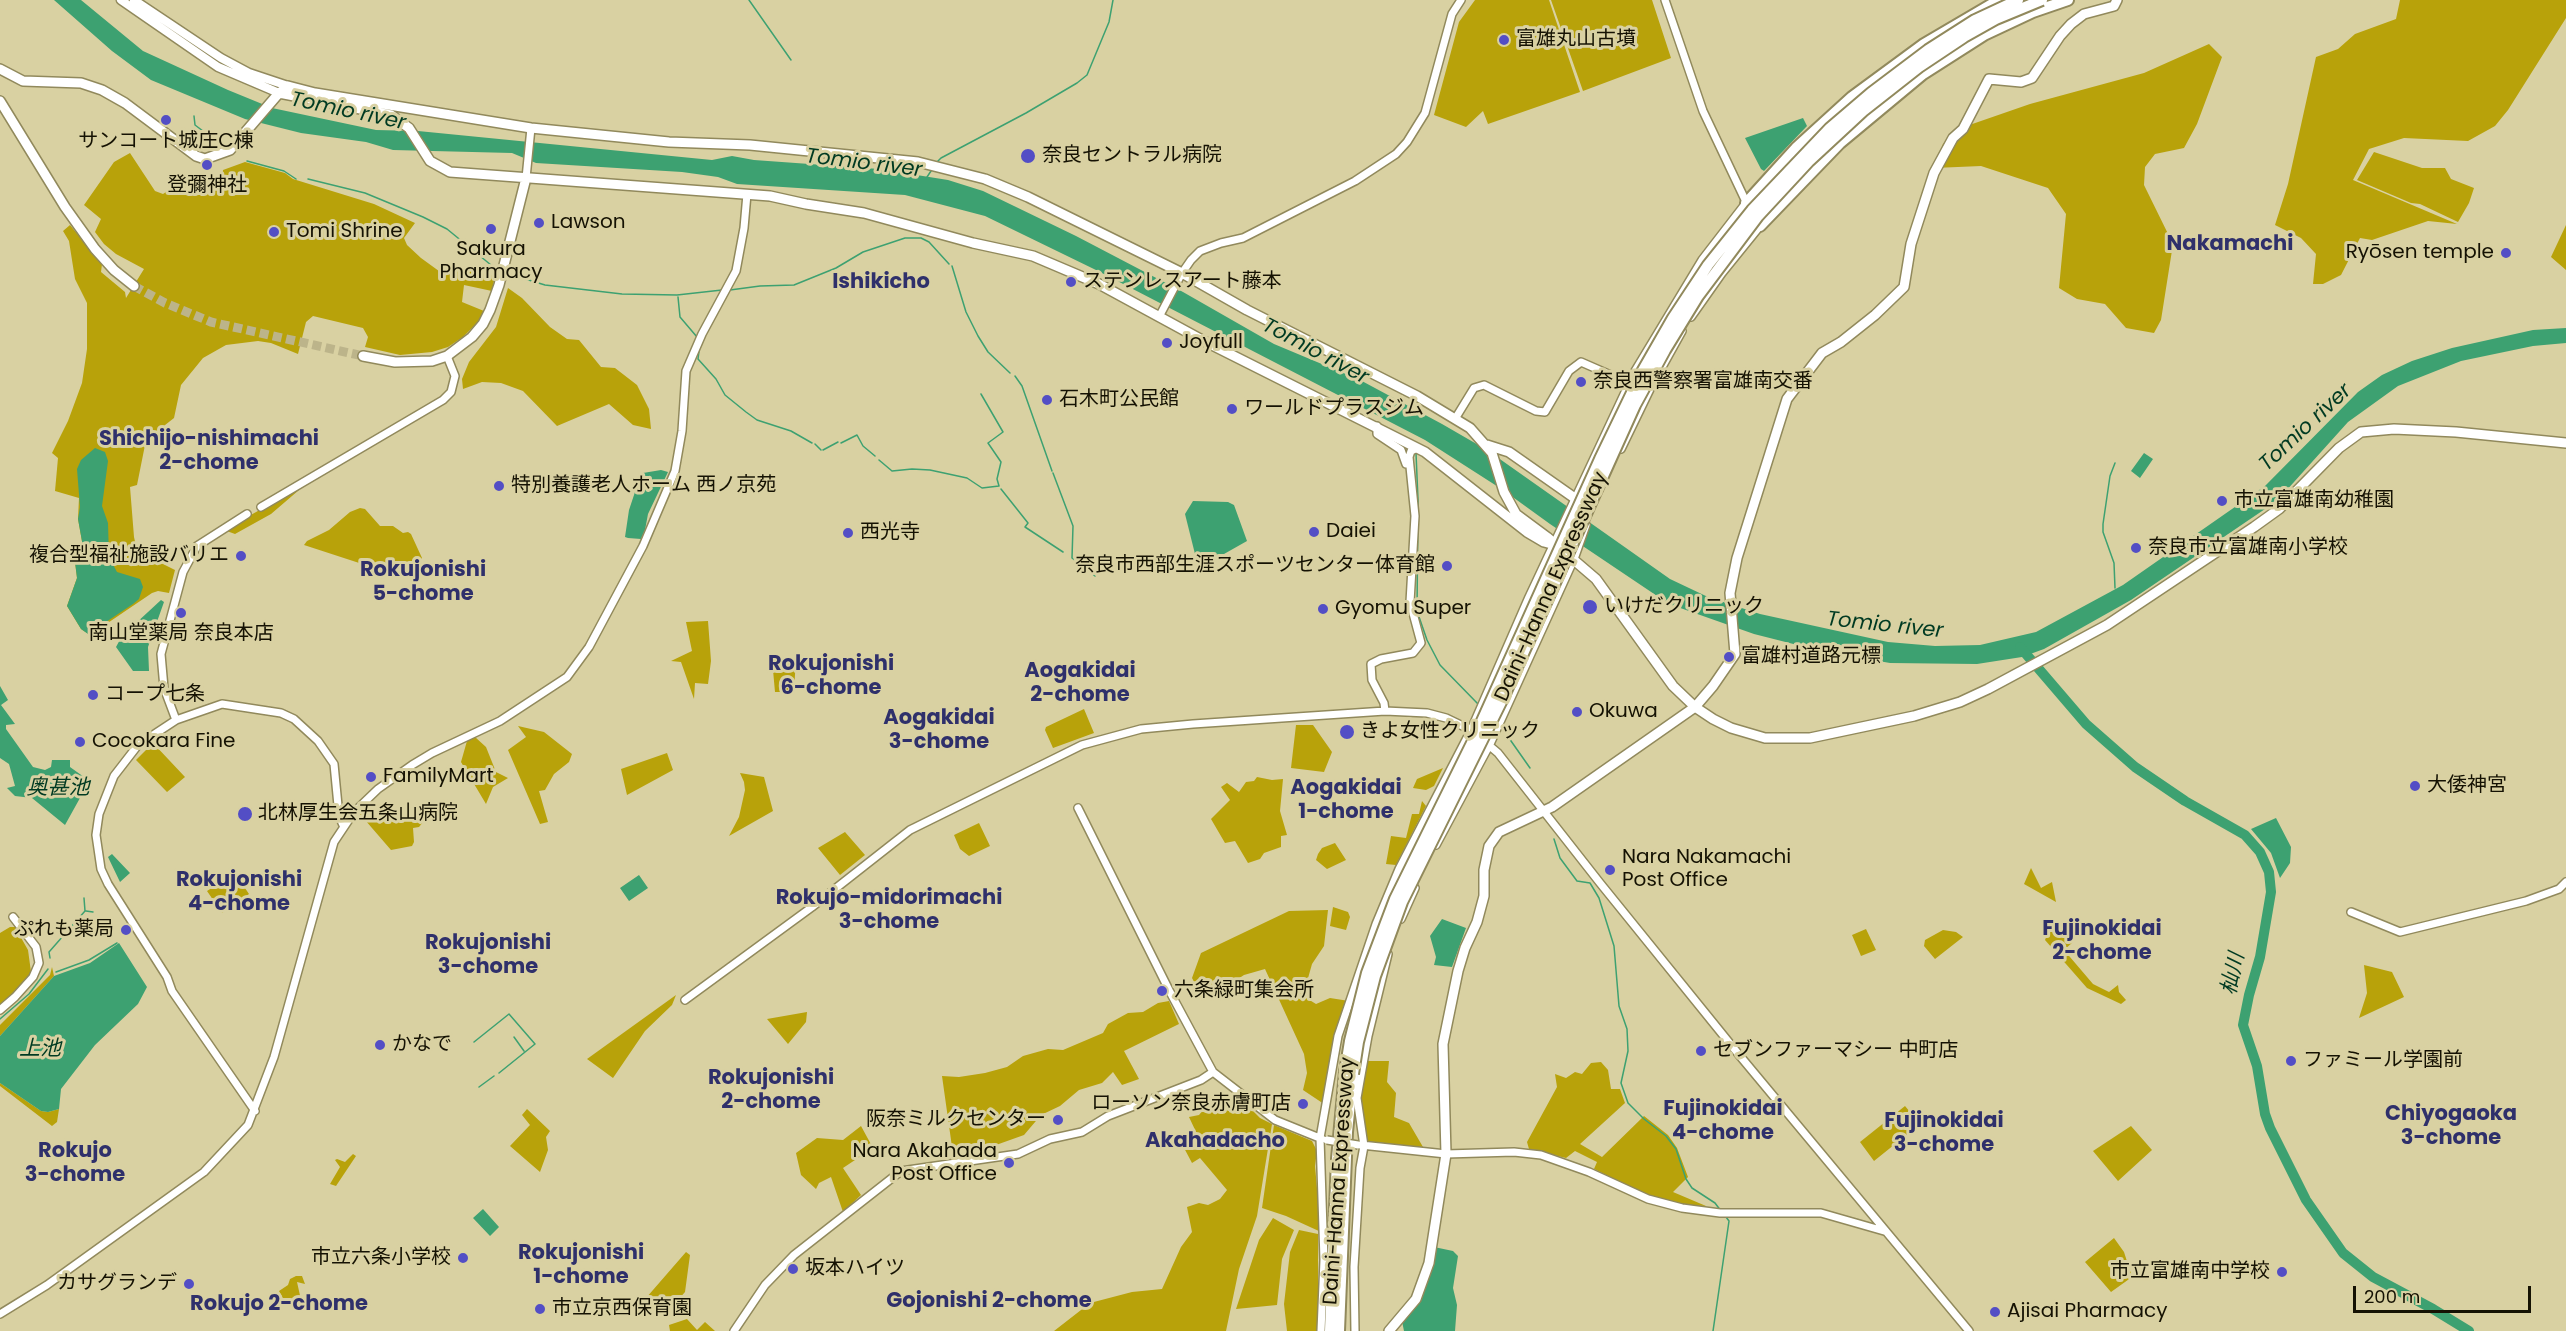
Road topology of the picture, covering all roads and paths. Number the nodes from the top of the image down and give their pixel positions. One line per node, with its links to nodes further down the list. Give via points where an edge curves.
1 (121, 0): 12 (main road, via 218,67)
2 (134, 0): 11 (main road, via 221,58)
3 (1461, 0): 19 (street, via 1452,14 1425,113 1396,154 1355,181 1285,217 1242,238 1200,251)
4 (1665, 0): 17 (street, via 1703,111)
5 (2000, 0): 17 (highway, via 1924,44 1852,97 1796,148)
6 (2018, 0): 50 (highway, Daini-Hanna Expressway, bridge, via 1975,20 1928,50 1830,128 1752,210 1708,265 1673,318 1600,459 1478,732 1395,899 1364,984)
7 (2042, 0): 50 (highway, Daini-Hanna Expressway, bridge, via 1964,37 1863,111 1770,202 1698,296 1626,424 1503,698 1402,902 1375,976)
8 (2068, 0): 18 (highway, via 1984,35 1923,74 1840,143)
9 (2117, 0): 36 (main road, via 2114,6 2084,14 2071,24 2032,78 2021,82 1989,80 1934,173 1911,244 1904,287 1841,342 1822,353 1787,399 1737,558 1730,593 1734,654)
10 (0, 69): 12 (main road, via 22,81 81,83 102,90 205,159 230,150)
11 (288, 86): 12 (main road); 14 (main road)
12 (276, 96): 15 (main road, via 381,111 401,120 430,160 450,172)
13 (1, 107): 20 (main road, via 95,249)
14 (531, 131): 15 (street); 19 (main road, via 918,162 959,171 1006,188)
15 (527, 176): 16 (main road); 23 (main road, via 490,310 472,337)
16 (747, 194): 21 (main road, via 864,213 1033,256); 43 (street, via 736,271 686,370 675,471 643,546 589,647 567,677 500,721 412,765 378,789)
17 (1746, 203): 18 (street); 24 (street, via 1691,278)
18 (1760, 226): 35 (street, via 1686,325 1636,417)
19 (1180, 278): 21 (street); 25 (main road)
20 (134, 286)
21 (1160, 314): 26 (main road)
22 (363, 356): 23 (main road, via 414,363)
23 (447, 356): 31 (street, via 455,376 451,392 443,400)
24 (1629, 383): 25 (street, via 1581,362 1569,370 1545,412 1484,385 1474,388); 30 (street)
25 (1455, 418): 28 (main road)
26 (1377, 426): 29 (main road); 33 (street, via 1377,434 1405,457)
27 (2566, 443): 36 (main road, via 2456,432 2361,432 2339,447 2293,497 2142,604 1974,696 1946,707 1810,738 1779,739 1731,728)
28 (1488, 447): 30 (main road, via 1509,452); 34 (main road, via 1516,514)
29 (1417, 448): 33 (street, via 1409,457); 34 (main road, via 1442,463 1527,532 1544,542)
30 (1576, 499): 34 (street)
31 (261, 507)
32 (248, 514): 38 (street, via 197,546 183,572 161,654 164,688)
33 (1414, 520): 37 (street, via 1410,602 1421,643 1413,653 1375,661 1370,673)
34 (1557, 541): 35 (main road); 39 (street)
35 (1575, 556): 36 (main road, via 1673,686); 40 (street)
36 (1695, 707): 42 (main road)
37 (1385, 711): 39 (street, via 1427,713); 47 (street, via 1141,729 1082,745 910,830)
38 (176, 720): 43 (street, via 222,704 281,713 294,719 318,741 334,764); 51 (street, via 138,745 107,791 96,835 101,869 172,991)
39 (1471, 730): 40 (street); 52 (street, via 1399,869 1376,924 1338,1036)
40 (1490, 744): 42 (street); 53 (street, via 1418,880 1386,960 1357,1098)
41 (1078, 808): 49 (street)
42 (1543, 811): 54 (main road, via 1499,832 1485,856 1484,896 1458,971 1443,1044); 55 (street)
43 (343, 825): 51 (street, via 334,842)
44 (2566, 882): 45 (street, via 2559,890 2526,901 2400,932)
45 (2351, 912)
46 (13, 916): 48 (street, via 36,947 39,963 33,977)
47 (685, 1000)
48 (0, 1010)
49 (1213, 1072): 52 (street, via 1275,1120); 57 (street, via 1202,1080 1108,1116 1082,1132 1050,1139 1018,1154 901,1171 794,1255 765,1285)
50 (1349, 1073): 59 (highway, Daini-Hanna Expressway, via 1337,1159); 60 (highway, Daini-Hanna Expressway)
51 (255, 1111): 56 (street, via 248,1125 204,1172 47,1285)
52 (1324, 1139): 53 (street, bridge); 58 (street)
53 (1361, 1145): 54 (street); 61 (street, via 1354,1267)
54 (1446, 1154): 55 (street, via 1541,1155 1648,1199 1682,1208 1720,1214 1821,1213); 62 (main road, via 1426,1275 1409,1310)
55 (1884, 1231): 63 (street)
56 (0, 1314)
57 (734, 1331)
58 (1321, 1331)
59 (1330, 1331)
60 (1339, 1331)
61 (1355, 1331)
62 (1389, 1331)
63 (1969, 1331)

